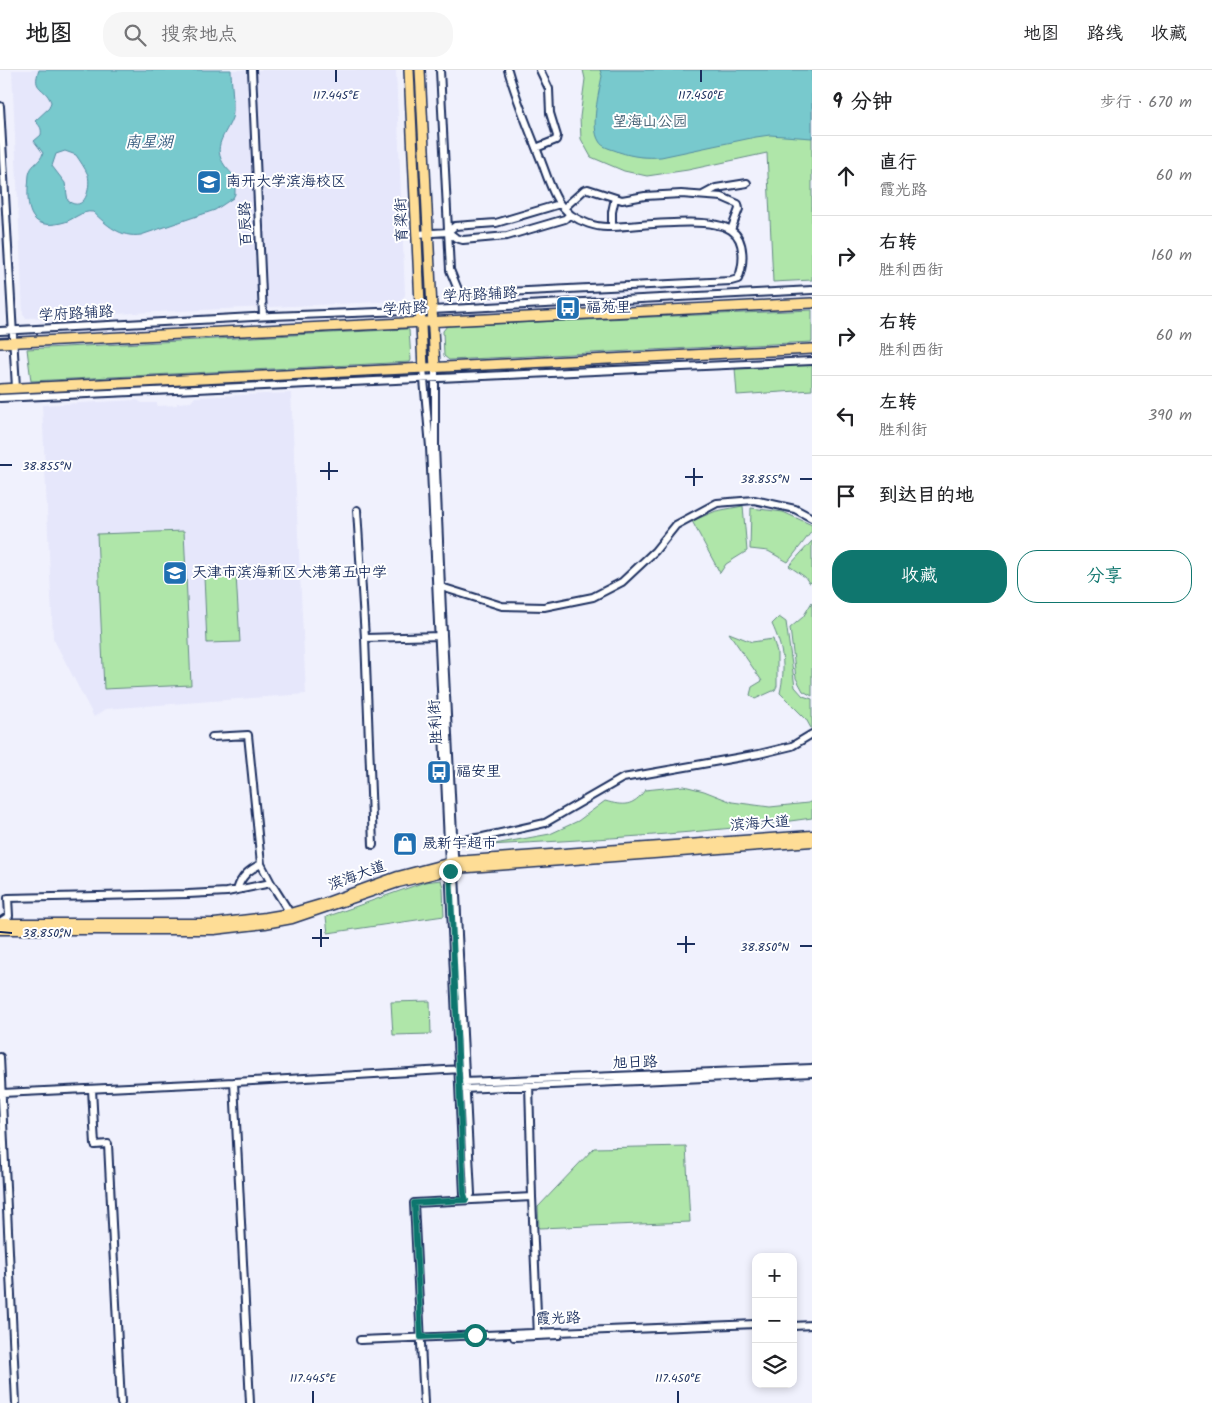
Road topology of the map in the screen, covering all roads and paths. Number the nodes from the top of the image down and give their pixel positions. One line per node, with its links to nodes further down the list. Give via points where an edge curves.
1 (252, 70): 23 (street, 百辰路)
2 (409, 70): 18 (highway, 育梁街)
3 (420, 70): 17 (highway, 育梁街)
4 (440, 70): 16 (street)
5 (508, 70): 8 (street)
6 (540, 70): 8 (street, via 549,88 550,113 557,136 556,140)
7 (0, 106): 26 (street)
8 (536, 148): 12 (street)
9 (746, 183): 10 (street, via 716,188)
10 (702, 195): 11 (street); 15 (street, via 722,197 738,204)
11 (615, 198): 12 (street, via 588,189); 14 (street)
12 (562, 206): 13 (street); 16 (street, via 496,223 455,226)
13 (570, 214): 14 (street, via 590,224); 16 (street, via 564,219 507,236 463,240)
14 (612, 226): 15 (street, via 692,223 714,224)
15 (731, 230): 16 (street, via 739,239 742,269 738,279 731,281 464,294 458,292 450,270)
16 (448, 232): 17 (street)
17 (428, 233): 18 (street); 22 (highway, 育梁街)
18 (416, 234): 21 (highway, 育梁街)
19 (812, 290): 22 (street, 学府路辅路)
20 (812, 303): 25 (highway, 学府路)
21 (419, 310): 22 (street, 学府路辅路); 23 (street, 学府路辅路); 24 (highway, 育梁街)
22 (432, 310): 25 (highway, 育梁街)
23 (263, 316): 26 (street, 学府路辅路)
24 (420, 322): 25 (highway, 学府路); 29 (highway, 学府路); 32 (highway, 育梁街)
25 (433, 322): 33 (highway, 育梁街)
26 (13, 330): 27 (street, 学府路辅路); 29 (street)
27 (0, 331)
28 (0, 343): 29 (highway, 学府路)
29 (14, 343): 37 (street)
30 (812, 349): 33 (highway)
31 (812, 361): 35 (street)
32 (423, 368): 33 (highway); 34 (street, 胜利街); 37 (highway)
33 (435, 368): 35 (street, 胜利街)
34 (425, 378): 35 (street); 38 (street); 41 (street, 胜利街)
35 (435, 378): 41 (street, 胜利街)
36 (0, 388): 37 (highway)
37 (16, 388)
38 (0, 398)
39 (357, 510): 43 (street)
40 (812, 518): 41 (street, via 795,509 754,500 718,503 676,525 655,551 622,582 593,598 544,607 502,606)
41 (439, 587): 42 (street, 胜利街)
42 (441, 636): 43 (street); 47 (street, 胜利街); 51 (street, 胜利街)
43 (365, 638): 49 (street)
44 (812, 734): 47 (street, via 792,746 759,754 622,778 544,823)
45 (212, 737): 50 (street, via 248,736)
46 (812, 834): 51 (main road, 滨海大道)
47 (454, 842): 51 (street, 胜利街)
48 (812, 842): 51 (main road, 滨海大道)
49 (373, 844)
50 (261, 864): 52 (street); 53 (street, via 245,873)
51 (453, 866): 54 (main road, 滨海大道, via 398,876); 56 (main road, 滨海大道, via 292,919 265,924 214,930); 59 (street, 胜利街)
52 (271, 883): 53 (street); 54 (street)
53 (236, 890): 55 (street, via 8,898 9,916)
54 (290, 913): 55 (main road, 滨海大道, via 215,923)
55 (0, 922)
56 (0, 930)
57 (0, 1057): 65 (street)
58 (812, 1068): 62 (street, 旭日路)
59 (461, 1069): 61 (street); 63 (street, 胜利街)
60 (812, 1073): 62 (street, 旭日路)
61 (234, 1082): 64 (street); 76 (street)
62 (529, 1083): 63 (street, 旭日路); 66 (street)
63 (463, 1086): 67 (street, 胜利街)
64 (92, 1089): 65 (street); 75 (street, via 95,1145 108,1144)
65 (2, 1093): 74 (street)
66 (532, 1197): 67 (street); 71 (street)
67 (466, 1200): 72 (street, via 414,1203)
68 (812, 1323): 69 (street)
69 (797, 1324)
70 (752, 1326): 71 (street, 霞光路)
71 (538, 1334): 72 (street, 霞光路)
72 (421, 1339): 73 (street, 霞光路); 77 (street)
73 (360, 1342)
74 (16, 1403)
75 (121, 1403)
76 (250, 1403)
77 (424, 1403)

